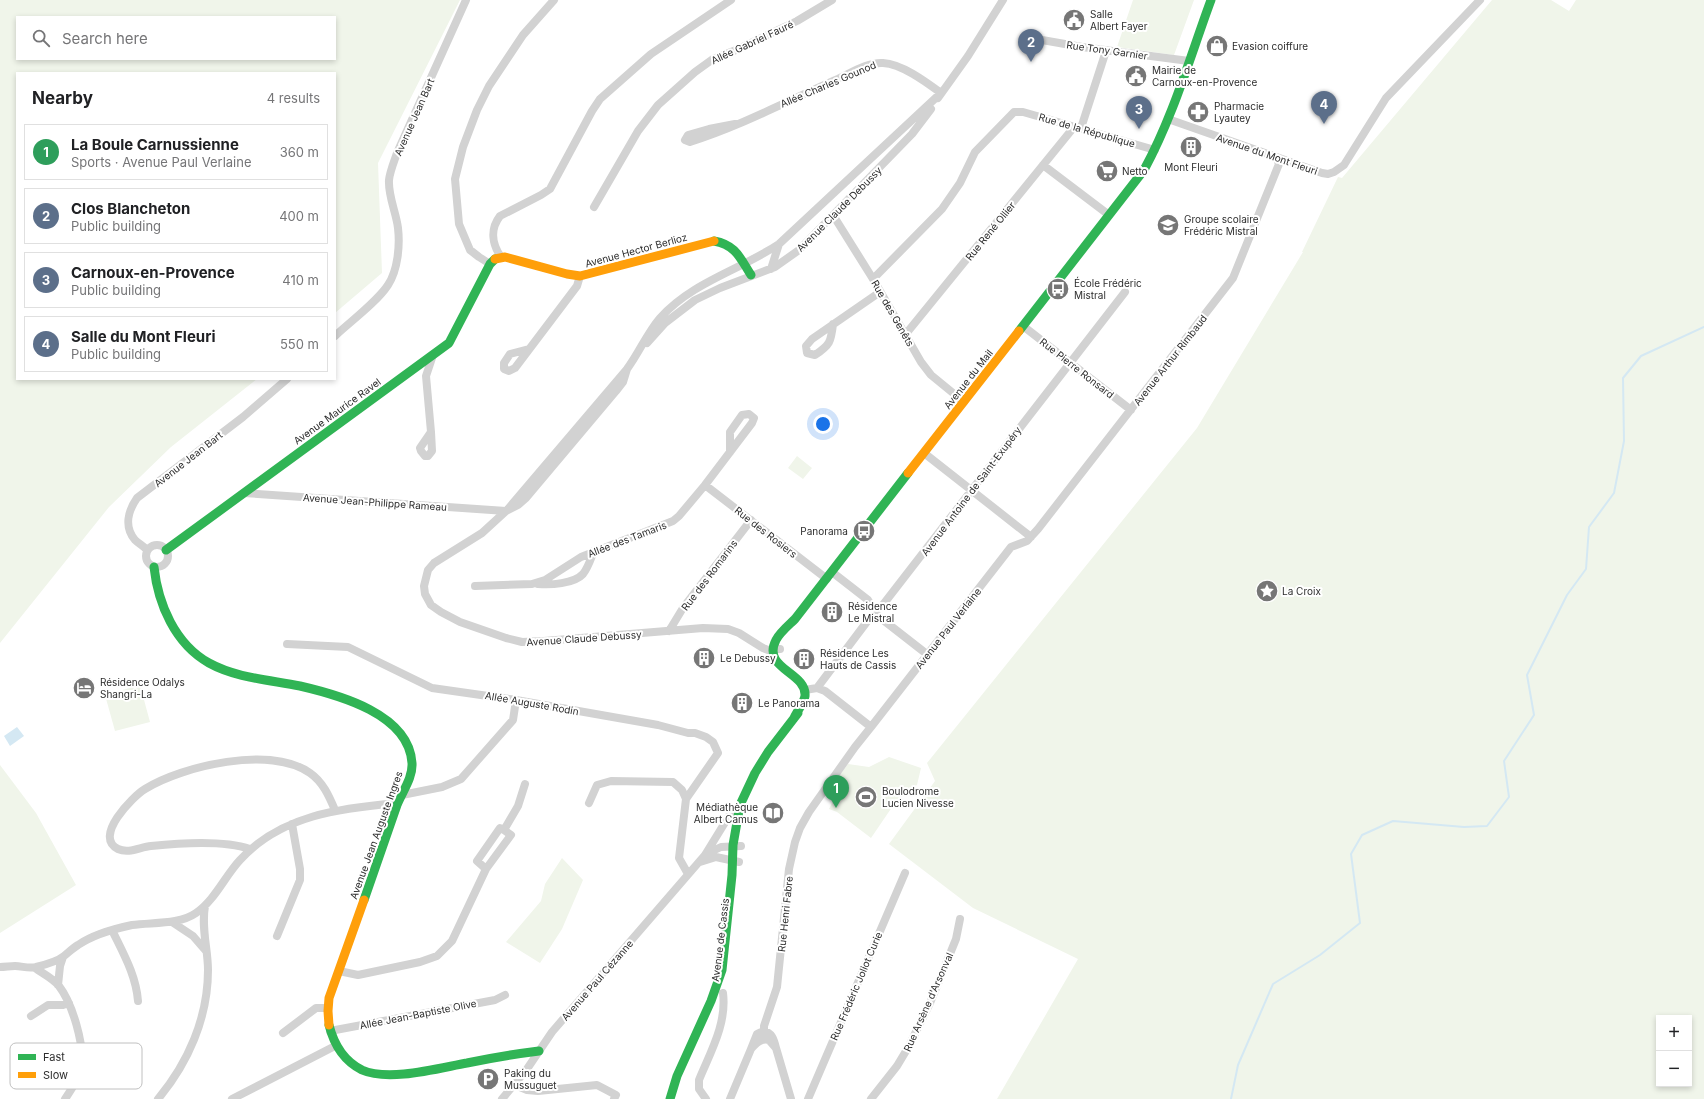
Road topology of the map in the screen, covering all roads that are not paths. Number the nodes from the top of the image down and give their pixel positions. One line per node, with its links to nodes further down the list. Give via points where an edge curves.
1 (466, 0): 35 (street, Avenue Jean Bart, via 397,153 389,180 398,228 393,275 380,295)
2 (554, 0): 25 (street, via 523,35 489,86 463,147 455,179 459,224 470,250)
3 (731, 0): 24 (street, via 651,54 600,99 550,190 500,216 496,221 493,227 494,236)
4 (832, 0): 20 (street, Allée Gabriel Fauré, via 797,21 713,59 695,72 658,105 638,132)
5 (1003, 0): 11 (street, Avenue Claude Debussy)
6 (1210, 0): 10 (main road, Avenue du Mail)
7 (1480, 0): 18 (street, Avenue du Mont Fleuri, via 1386,98 1351,155 1340,168 1328,174)
8 (1025, 37): 9 (street, Rue Tony Garnier)
9 (1106, 51): 10 (street, Rue Tony Garnier); 15 (street)
10 (1189, 61): 12 (main road, Avenue du Mail)
11 (941, 93): 13 (street, Allée Charles Gounod, via 921,78 894,65 877,63); 14 (street, Avenue Claude Debussy); 16 (street, Avenue Claude Debussy)
12 (1168, 119): 17 (main road, Avenue du Mail); 18 (street, Avenue du Mont Fleuri)
13 (735, 124): 13 (street, Allée Charles Gounod, via 690,142 685,140 688,135)
14 (905, 128): 16 (street, via 912,126); 23 (street, Avenue Claude Debussy)
15 (1078, 128): 17 (street, Rue de la République); 19 (street, Rue René Ollier); 30 (street, Rue de la République, via 1018,111 1011,114 975,152 960,183 942,209)
16 (914, 133): 21 (street, Avenue Claude Debussy)
17 (1155, 150): 22 (main road, Avenue du Mail, via 1144,170)
18 (1280, 160): 45 (street, Avenue Arthur Rimbaud, via 1233,278)
19 (1043, 165): 22 (street); 36 (street, Rue René Ollier)
20 (594, 207)
21 (833, 215): 27 (street, Avenue Claude Debussy, via 800,250); 30 (street, Rue des Genêts)
22 (1109, 215): 34 (main road, Avenue du Mail)
23 (779, 244): 26 (street, Avenue Claude Debussy); 27 (street)
24 (501, 257): 25 (main road); 29 (main road, Avenue Hector Berlioz)
25 (490, 264): 39 (main road, Avenue Maurice Ravel, via 449,343)
26 (744, 264): 28 (main road, Avenue Hector Berlioz); 29 (main road, Avenue Hector Berlioz, via 734,249 725,243 712,241); 38 (street, Avenue Claude Debussy, via 696,288 670,308 652,328)
27 (771, 269): 28 (street, Avenue Claude Debussy)
28 (751, 275): 38 (street, Avenue Claude Debussy, via 695,300 665,323)
29 (580, 276): 37 (street, via 577,286)
30 (873, 279): 31 (street, Rue des Genêts)
31 (880, 292): 33 (street); 36 (street, Rue des Genêts)
32 (1125, 292): 40 (street, Avenue Antoine de Saint-Exupéry)
33 (834, 324)
34 (1023, 326): 40 (street, Rue Pierre Ronsard); 44 (main road, Avenue du Mail)
35 (336, 335)
36 (905, 335): 44 (street, Rue des Genêts, via 931,375)
37 (529, 349)
38 (638, 353): 52 (street, Avenue Claude Debussy)
39 (433, 355): 41 (main road, Avenue Maurice Ravel); 42 (street)
40 (1070, 362): 45 (street, Rue Pierre Ronsard); 50 (street, Avenue Antoine de Saint-Exupéry)
41 (412, 370): 42 (street); 51 (main road, Avenue Maurice Ravel)
42 (426, 376): 46 (street)
43 (285, 380): 57 (street, Avenue Jean Bart, via 243,417 137,498 128,514 129,528 136,540)
44 (964, 402): 48 (main road, Avenue du Mail)
45 (1131, 410): 55 (street, Avenue Arthur Rimbaud)
46 (431, 432)
47 (730, 452): 49 (street, Allée des Tamaris)
48 (924, 453): 50 (street); 61 (main road, Avenue du Mail)
49 (705, 485): 53 (street, Rue des Rosiers); 59 (street, Allée des Tamaris, via 673,521)
50 (972, 491): 54 (street); 64 (street, Avenue Antoine de Saint-Exupéry, via 882,606)
51 (243, 493): 52 (street, Avenue Jean-Philippe Rameau); 58 (main road, Avenue Maurice Ravel)
52 (506, 511): 65 (street, Avenue Claude Debussy, via 482,533 428,570 424,586 431,605 490,634 522,642)
53 (751, 520): 61 (street, Rue des Rosiers); 65 (street, Rue des Romarins, via 683,608)
54 (1024, 532): 55 (street); 56 (street)
55 (1031, 537): 56 (street, Avenue Paul Verlaine)
56 (1011, 547): 68 (street, Avenue Paul Verlaine)
57 (148, 550): 58 (street, via 156,545); 60 (street, via 146,559)
58 (166, 550): 60 (street, via 164,564)
59 (594, 551): 62 (street, Allée des Tamaris, via 545,580); 62 (street, via 582,575 552,585)
60 (154, 567): 74 (main road, Avenue Jean Auguste Ingres, via 160,601 173,626 188,647 203,659 240,675 311,688 341,698 372,711 394,726 403,737 411,755 412,765)
61 (829, 575): 64 (street, Rue des Rosiers, via 868,600); 67 (main road, Avenue du Mail, via 776,641)
62 (532, 584): 63 (street, Allée des Tamaris)
63 (475, 586)
64 (871, 612): 68 (street, Rue des Rosiers); 69 (street, Avenue Antoine de Saint-Exupéry)
65 (669, 631): 67 (street, Avenue Claude Debussy, via 728,629 763,648)
66 (287, 644): 70 (street, Allée Auguste Rodin, via 348,647 432,688)
67 (776, 649): 69 (main road, via 775,660 801,684)
68 (928, 655): 71 (street, Avenue Paul Verlaine)
69 (811, 689): 71 (street, via 824,691); 73 (main road, Avenue de Cassis, via 808,704 794,718 765,757 754,773)
70 (516, 700): 74 (street, via 513,720 461,779); 75 (street, Allée Auguste Rodin, via 658,725 706,737 713,742 718,754)
71 (871, 727): 76 (street, Avenue Paul Verlaine)
72 (525, 784): 81 (street, via 518,806)
73 (745, 795): 78 (main road, Avenue de Cassis); 82 (main road, Avenue de Cassis)
74 (400, 799): 79 (street); 99 (main road, Avenue Jean Auguste Ingres)
75 (686, 799): 77 (street, via 682,790 673,782 611,781 597,786); 89 (street, via 679,858)
76 (817, 801): 114 (street, Rue Henri Fabre, via 800,828 792,852 777,987)
77 (589, 803)
78 (740, 805): 82 (main road, Avenue de Cassis); 84 (street, Avenue Paul Cézanne, via 729,816)
79 (335, 810): 80 (street); 83 (street, via 321,784 309,773 293,765 261,759 228,763 190,770 168,777 143,790 114,821 110,838 117,849 125,851 173,844 237,844)
80 (292, 824): 83 (street); 94 (street, via 300,880)
81 (504, 830): 87 (street, via 511,835); 87 (street, via 500,828 477,861)
82 (737, 846): 84 (street, Avenue Paul Cézanne, via 721,846); 85 (main road, Avenue de Cassis)
83 (250, 849): 90 (street)
84 (705, 855): 86 (street, Avenue Paul Cézanne)
85 (736, 862): 86 (street, via 716,857); 101 (main road, Avenue de Cassis, via 728,976); 105 (main road, Avenue de Cassis, via 722,970)
86 (696, 864): 89 (street, Avenue Paul Cézanne)
87 (486, 869): 99 (street, via 456,934 437,956 358,975)
88 (905, 873): 129 (street, Rue Frédéric Joliot Curie)
89 (688, 874): 117 (street, Avenue Paul Cézanne, via 552,1032)
90 (204, 906): 92 (street, via 195,914); 95 (street)
91 (960, 919): 130 (street, Rue Arsène d'Arsonval, via 956,939 909,1046)
92 (172, 922): 93 (street, via 156,922); 95 (street, via 193,936)
93 (112, 930): 96 (street, via 78,944); 104 (street, via 131,968 137,986)
94 (277, 936)
95 (206, 952): 121 (street, via 207,992 197,1033 173,1081)
96 (63, 957): 98 (street); 100 (street)
97 (0, 967): 98 (street)
98 (35, 968): 100 (street)
99 (339, 971): 103 (main road, Avenue Jean Auguste Ingres)
100 (58, 985): 106 (street)
101 (723, 993): 109 (main road, Avenue de Cassis); 111 (street)
102 (505, 995): 112 (street, Allée Jean-Baptiste Olive, via 495,1000)
103 (330, 998): 107 (street); 108 (main road, Avenue Jean Auguste Ingres)
104 (138, 1002)
105 (711, 1002): 109 (street); 125 (main road, Avenue de Cassis, via 677,1076)
106 (69, 1003): 110 (street, via 48,1004); 115 (street)
107 (316, 1008): 108 (street); 113 (street)
108 (328, 1008): 112 (main road, Avenue Jean Auguste Ingres)
109 (714, 1012): 111 (street); 125 (main road, Avenue de Cassis, via 684,1078)
110 (31, 1016)
111 (721, 1020): 126 (street, via 699,1080 699,1089)
112 (330, 1031): 116 (main road, Avenue Jean Auguste Ingres)
113 (283, 1033)
114 (763, 1035): 127 (street, Rue Henri Fabre, via 757,1034); 128 (street, via 768,1032 772,1036)
115 (79, 1043)
116 (335, 1046): 117 (main road, Avenue Jean Auguste Ingres, via 343,1056 366,1072 390,1075); 122 (street)
117 (539, 1051): 118 (street, Avenue Paul Cézanne)
118 (515, 1085): 123 (street, Avenue Paul Cézanne); 124 (street, via 538,1091 597,1086 616,1095)
119 (72, 1089): 120 (street)
120 (65, 1099)
121 (158, 1099)
122 (232, 1099)
123 (502, 1099)
124 (614, 1099)
125 (670, 1099)
126 (706, 1099)
127 (730, 1099)
128 (791, 1099)
129 (808, 1099)
130 (871, 1099)

